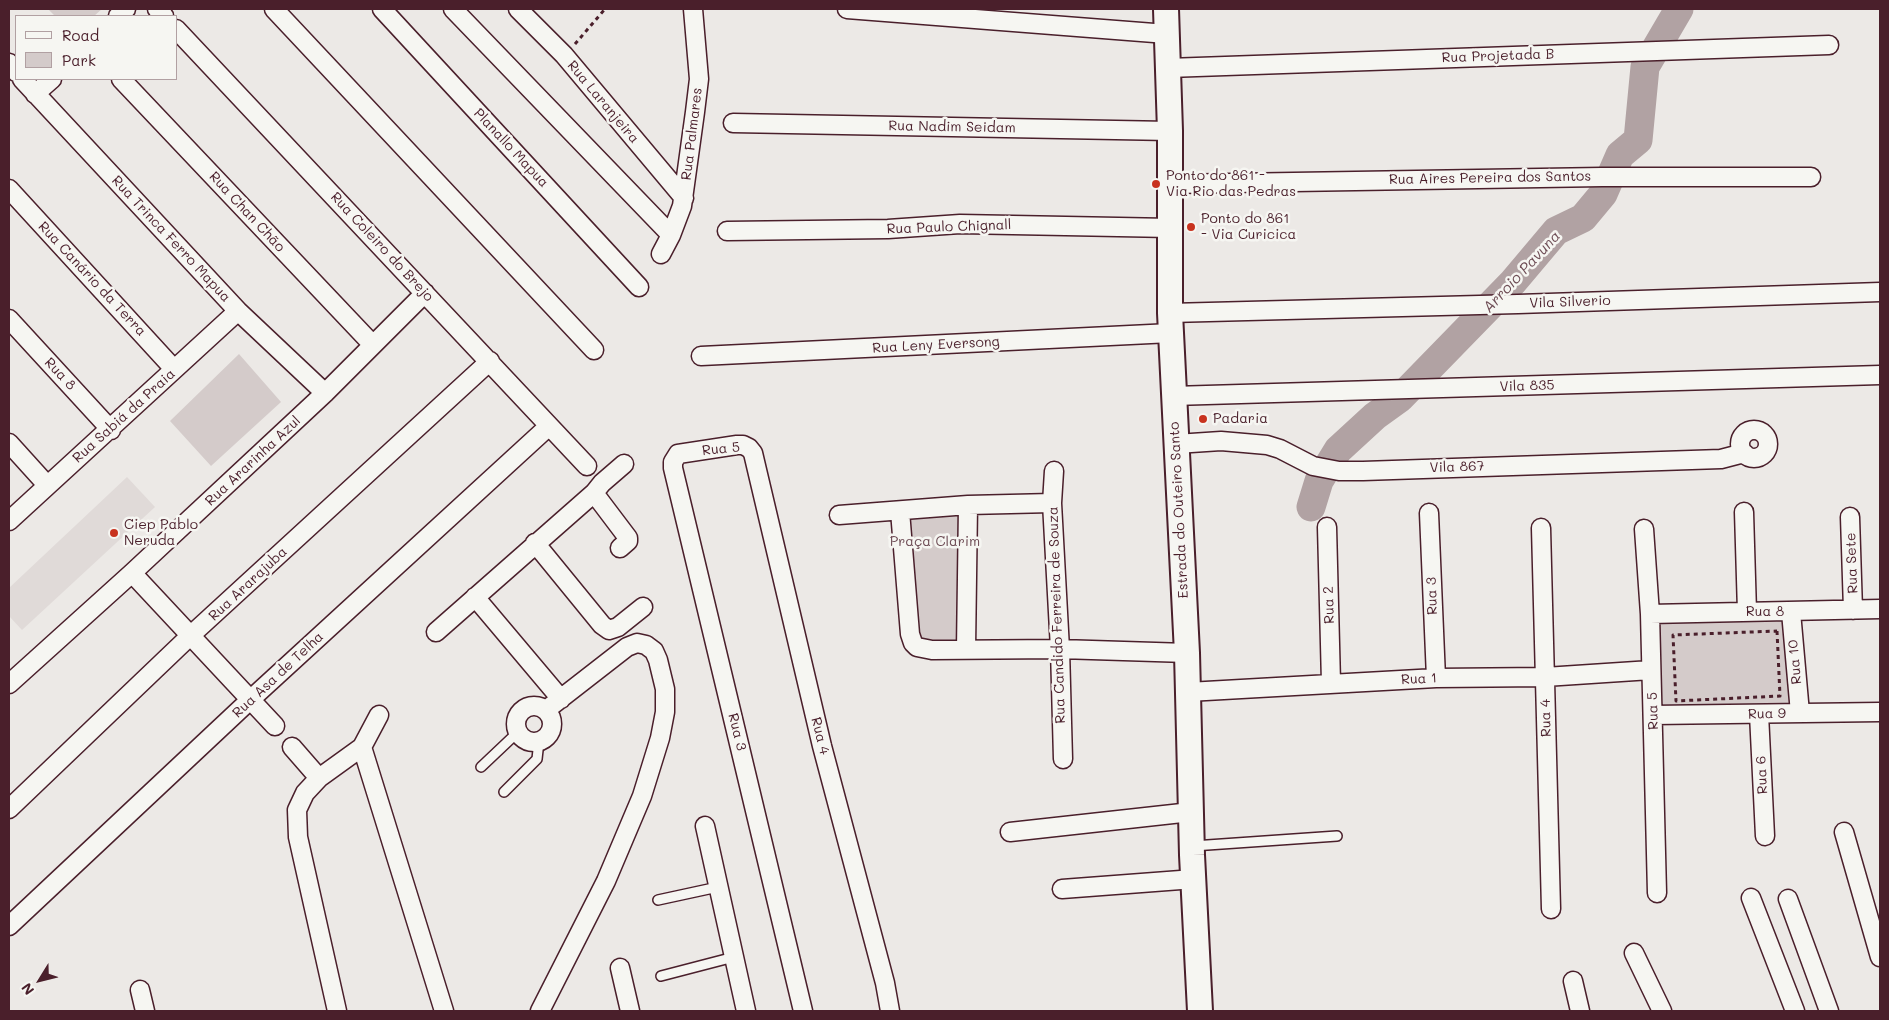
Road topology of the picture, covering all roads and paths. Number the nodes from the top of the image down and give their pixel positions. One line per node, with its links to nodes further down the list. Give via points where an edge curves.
1 (274, 9): 35 (street)
2 (382, 9): 28 (street, Planallo Mapua)
3 (454, 9): 26 (street)
4 (518, 9): 12 (street, Rua Laranjeira)
5 (605, 9): 12 (path)
6 (693, 9): 23 (street, Rua Palmares, via 699,78)
7 (847, 9): 10 (street)
8 (1166, 9): 10 (street, Estrada do Outeiro Santo)
9 (178, 31): 30 (street, Rua Coleiro do Brejo)
10 (1167, 34): 13 (street, Estrada do Outeiro Santo)
11 (1829, 45): 13 (street, Rua Projetada B)
12 (564, 55): 23 (street, Rua Laranjeira)
13 (1168, 68): 19 (street, Estrada do Outeiro Santo)
14 (23, 80): 17 (street, Rua Trinca Ferro Mapua)
15 (51, 80): 17 (street)
16 (122, 80): 34 (street, Rua Chan Chão)
17 (35, 94): 31 (street, Rua Trinca Ferro Mapua)
18 (733, 123): 19 (street, Rua Nadim Seidam)
19 (1170, 131): 21 (street, Estrada do Outeiro Santo)
20 (1811, 177): 21 (street, Rua Aires Pereira dos Santos)
21 (1170, 184): 24 (street, Estrada do Outeiro Santo)
22 (9, 189): 38 (street, Rua Canário da Terra)
23 (684, 198): 26 (street, Rua Palmares)
24 (1171, 228): 25 (street, Rua Paulo Chignall, via 960,224 888,229); 33 (street, Estrada do Outeiro Santo)
25 (727, 231)
26 (671, 234): 27 (street, Rua Palmares)
27 (661, 254)
28 (639, 286)
29 (1880, 292): 33 (street, Vila Silverio, via 1475,305)
30 (425, 293): 34 (street, Rua Ararinha Azul); 37 (street, Rua Coleiro do Brejo)
31 (238, 311): 38 (street, Rua Sabiá da Praia); 40 (street, Rua Trinca Ferro Mapua)
32 (9, 319): 43 (street, Rua 8)
33 (1171, 323): 36 (street, Rua Leny Eversong); 41 (street, Estrada do Outeiro Santo)
34 (373, 345): 40 (street, Rua Ararinha Azul)
35 (594, 350)
36 (701, 356)
37 (490, 361): 42 (street, Rua Coleiro do Brejo); 76 (street, Rua Ararajuba)
38 (174, 370): 43 (street, Rua Sabiá da Praia)
39 (1880, 375): 41 (street, Vila 835)
40 (325, 393): 67 (street, Rua Ararinha Azul)
41 (1173, 396): 45 (street, Estrada do Outeiro Santo)
42 (549, 426): 50 (street, Rua Coleiro do Brejo); 87 (street, Rua Asa de Telha)
43 (110, 430): 52 (street, Rua Sabiá da Praia)
44 (9, 443): 52 (street)
45 (1176, 444): 47 (street, Vila 867, via 1221,441 1267,445 1313,466 1363,471 1721,459); 79 (street, Estrada do Outeiro Santo)
46 (678, 454): 48 (street, Rua 5, via 743,444 750,448); 134 (street, Rua 3, via 673,468)
47 (1744, 454)
48 (754, 460): 135 (street, Rua 4, via 822,746)
49 (624, 464): 53 (street)
50 (587, 466)
51 (1054, 470): 54 (street, Rua Candido Ferreira de Souza)
52 (47, 485): 61 (street, Rua Sabiá da Praia)
53 (594, 493): 65 (street); 66 (street, via 628,538)
54 (1052, 503): 55 (street); 78 (street, Rua Candido Ferreira de Souza)
55 (968, 505): 56 (street); 77 (street)
56 (900, 511): 59 (street); 77 (street, via 913,643 922,649)
57 (1744, 512): 72 (street)
58 (1429, 513): 82 (street, Rua 3)
59 (839, 515)
60 (1850, 517): 71 (street, Rua Sete)
61 (9, 521)
62 (1326, 527): 83 (street, Rua 2)
63 (1540, 528): 81 (street, Rua 4)
64 (1644, 529): 74 (street, Rua 5)
65 (535, 543): 68 (street); 69 (street, via 609,630 618,627)
66 (620, 548)
67 (132, 574): 76 (street); 84 (street, Rua Ararinha Azul)
68 (475, 597): 75 (street); 86 (street)
69 (643, 607)
70 (1880, 609): 71 (street, Rua 8)
71 (1853, 610): 73 (street, Rua 8)
72 (1747, 612): 73 (street, Rua 8); 74 (street, Rua 8)
73 (1791, 612): 91 (street, Rua 10)
74 (1650, 614): 80 (street, Rua 5)
75 (436, 632)
76 (190, 636): 87 (street); 104 (street, Rua Ararajuba)
77 (966, 649): 78 (street)
78 (1060, 649): 79 (street); 100 (street, Rua Candido Ferreira de Souza)
79 (1187, 653): 85 (street, Estrada do Outeiro Santo)
80 (1651, 670): 81 (street, Rua 1); 93 (street, Rua 5)
81 (1545, 676): 82 (street, Rua 1); 119 (street, Rua 4)
82 (1436, 678): 83 (street, Rua 1)
83 (1331, 683): 85 (street, Rua 1)
84 (9, 684)
85 (1188, 692): 105 (street, Estrada do Outeiro Santo)
86 (561, 698): 89 (street); 131 (street, via 627,647 637,643 654,651 658,660 665,689 665,712 642,796 606,881)
87 (250, 700): 95 (street); 120 (street, Rua Asa de Telha)
88 (1676, 700): 88 (path, via 1673,635 1777,631 1780,696)
89 (546, 710): 96 (street, via 534,705 522,709 516,720); 97 (street, via 552,728)
90 (1880, 712): 91 (street, Rua 9)
91 (1800, 713): 92 (street, Rua 9)
92 (1759, 714): 93 (street, Rua 9); 110 (street, Rua 6)
93 (1653, 715): 115 (street, Rua 5)
94 (379, 716): 99 (street)
95 (275, 726)
96 (518, 732): 97 (street, via 527,741); 101 (lane)
97 (540, 741): 103 (lane, via 536,759)
98 (292, 747): 102 (street)
99 (362, 747): 102 (street); 130 (street)
100 (1063, 759)
101 (481, 767)
102 (319, 778): 129 (street, via 304,793 297,810 298,837)
103 (504, 792)
104 (9, 809)
105 (1191, 812): 107 (street); 111 (street, Estrada do Outeiro Santo)
106 (705, 826): 113 (street)
107 (1010, 832)
108 (1844, 832): 123 (street)
109 (1338, 836): 111 (lane)
110 (1765, 836)
111 (1192, 846): 112 (street, Estrada do Outeiro Santo)
112 (1194, 878): 114 (street); 136 (street, Estrada do Outeiro Santo)
113 (718, 886): 118 (lane); 122 (street)
114 (1062, 889)
115 (1657, 893)
116 (1751, 898): 139 (street)
117 (1788, 899): 140 (street)
118 (658, 900)
119 (1551, 908)
120 (9, 926)
121 (1634, 954): 138 (street)
122 (734, 957): 125 (lane); 133 (street)
123 (1880, 957)
124 (620, 968): 132 (street)
125 (661, 976)
126 (1573, 981): 137 (street)
127 (140, 990): 128 (street)
128 (145, 1011)
129 (337, 1011)
130 (444, 1011)
131 (540, 1011)
132 (630, 1011)
133 (746, 1011)
134 (803, 1011)
135 (890, 1011)
136 (1200, 1011)
137 (1580, 1011)
138 (1662, 1011)
139 (1795, 1011)
140 (1829, 1011)

